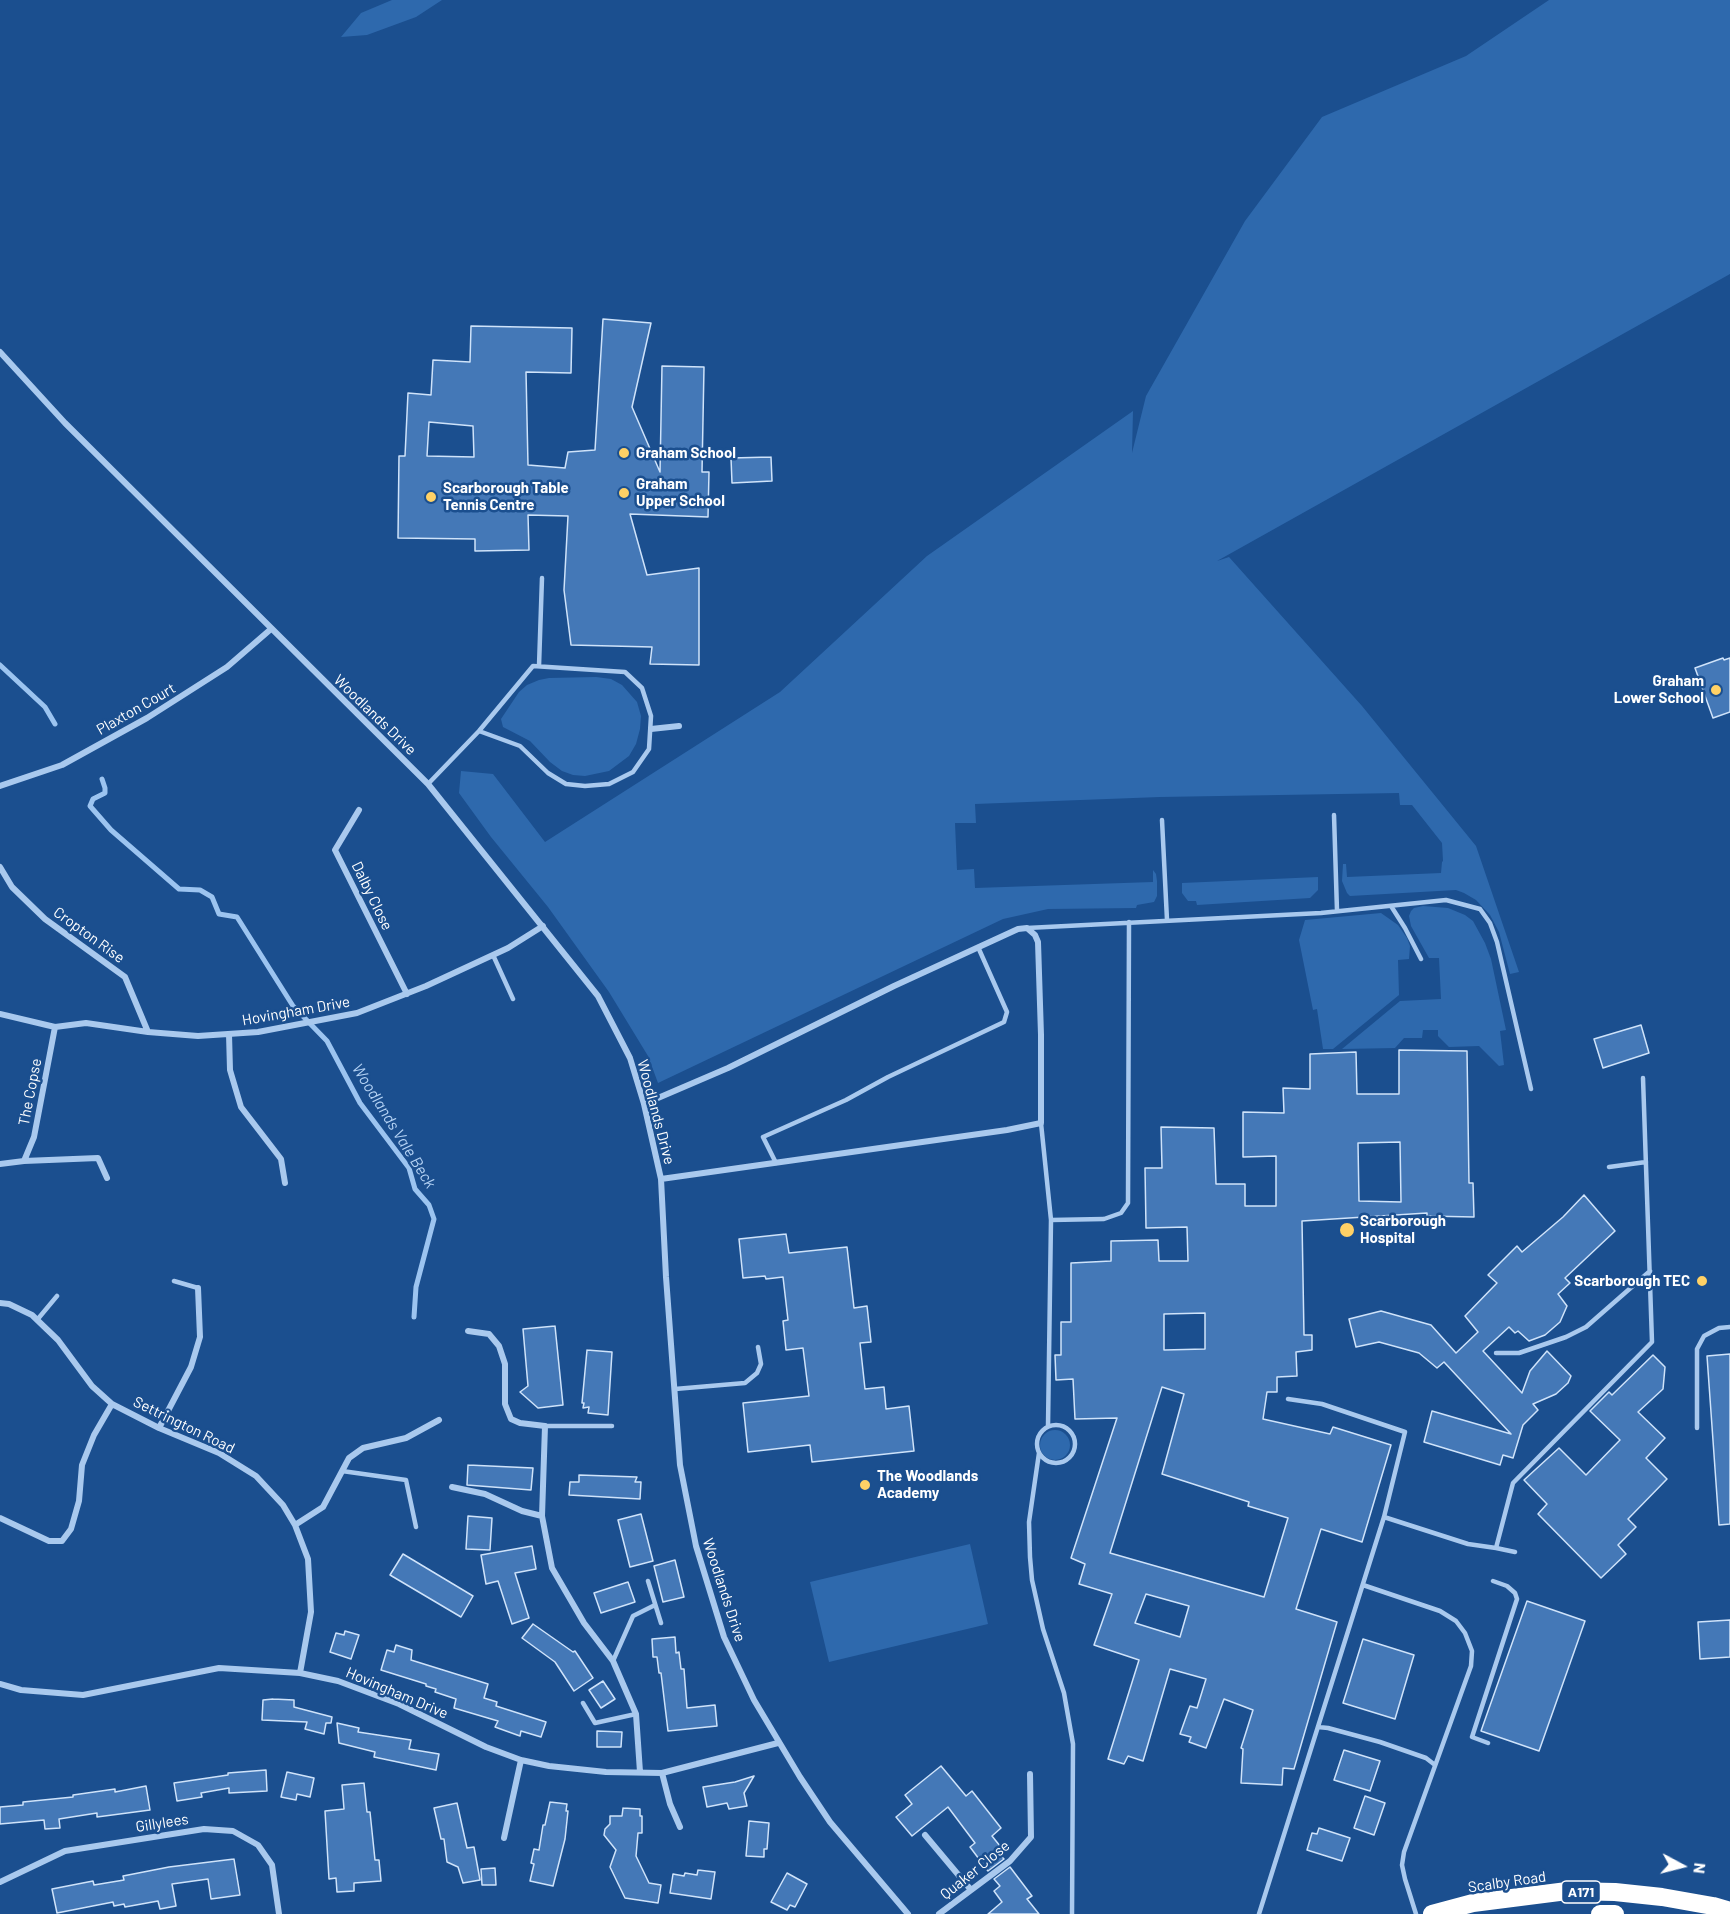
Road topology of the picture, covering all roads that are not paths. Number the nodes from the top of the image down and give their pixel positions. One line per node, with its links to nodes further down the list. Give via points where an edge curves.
1 (0, 352): 3 (street, Woodlands Drive, via 65,423)
2 (542, 578): 4 (lane)
3 (271, 629): 8 (street, Woodlands Drive); 9 (street, Plaxton Court, via 227,667 147,718 62,765)
4 (539, 666): 6 (lane, via 625,672 642,688); 7 (lane, via 533,666)
5 (679, 726): 6 (street)
6 (651, 729): 7 (lane, via 648,749 633,772 609,784 585,786 566,784 520,746)
7 (478, 731): 8 (lane)
8 (428, 784): 18 (street, Woodlands Drive)
9 (0, 786)
10 (359, 810): 23 (street, Dalby Close, via 336,850)
11 (1334, 815): 15 (lane)
12 (1162, 820): 16 (lane)
13 (0, 867): 27 (street, Cropton Rise, via 12,887 45,919 125,977)
14 (1391, 906): 15 (lane); 22 (lane); 30 (lane, via 1446,900 1480,909 1497,942)
15 (1337, 911): 16 (lane)
16 (1167, 920): 17 (lane)
17 (1129, 922): 19 (lane); 41 (lane, via 1128,1203 1121,1214 1104,1219)
18 (543, 926): 21 (street, Hovingham Drive); 31 (street, Woodlands Drive, via 598,996 630,1058)
19 (1027, 928): 20 (street); 32 (street, via 1035,935 1039,954)
20 (978, 947): 31 (street); 36 (lane, via 1007,1012 1004,1022 763,1137)
21 (493, 955): 23 (street, Hovingham Drive); 24 (lane)
22 (1420, 958)
23 (407, 994): 28 (street, Hovingham Drive, via 357,1013)
24 (513, 999)
25 (0, 1014): 26 (street, Hovingham Drive)
26 (55, 1027): 27 (street, Hovingham Drive, via 86,1023); 33 (street, The Copse, via 34,1137)
27 (148, 1032): 28 (street, Hovingham Drive)
28 (229, 1034): 40 (street, via 230,1070 241,1107 281,1159)
29 (1643, 1078): 34 (lane)
30 (1531, 1089)
31 (645, 1104): 39 (street, Woodlands Drive)
32 (1041, 1123): 36 (street); 41 (lane)
33 (24, 1161): 35 (street); 38 (street, via 98,1158)
34 (1646, 1162): 37 (lane); 42 (lane)
35 (0, 1164)
36 (777, 1164): 39 (street)
37 (1609, 1167)
38 (107, 1178)
39 (661, 1179): 52 (street, Woodlands Drive)
40 (285, 1183)
41 (1051, 1220): 58 (lane)
42 (1650, 1271): 51 (lane, via 1586,1327 1519,1353); 69 (lane, via 1652,1342 1513,1483)
43 (174, 1281): 44 (lane)
44 (198, 1288): 59 (street, via 200,1337 191,1368)
45 (57, 1296): 47 (lane)
46 (0, 1304): 47 (street, Settrington Road, via 9,1304)
47 (37, 1320): 54 (street, Settrington Road)
48 (1730, 1327): 60 (lane, via 1704,1336 1697,1349)
49 (468, 1331): 56 (street, via 489,1334 499,1346 505,1364 505,1404 511,1419)
50 (758, 1347): 52 (lane, via 761,1364 745,1383)
51 (1496, 1353)
52 (675, 1389): 82 (street, Woodlands Drive, via 680,1466 696,1546 724,1637)
53 (1288, 1399): 65 (lane, via 1322,1404 1405,1432)
54 (112, 1404): 59 (street, Settrington Road); 66 (street, via 82,1465 79,1501 71,1529 62,1541 49,1541)
55 (439, 1420): 62 (street, via 406,1438 363,1448 349,1458)
56 (545, 1426): 57 (lane); 64 (street)
57 (612, 1426)
58 (1048, 1426): 61 (lane, via 1039,1436); 61 (lane, via 1064,1426 1072,1433 1075,1450 1065,1462 1056,1464)
59 (159, 1428): 67 (street, Settrington Road, via 219,1453 256,1476 283,1505)
60 (1697, 1428)
61 (1039, 1453): 98 (lane, via 1029,1522 1031,1569 1043,1629 1064,1693 1073,1744)
62 (342, 1471): 67 (street, via 323,1507); 68 (lane, via 406,1480)
63 (452, 1487): 64 (street, via 485,1494)
64 (542, 1516): 76 (street, via 552,1568 584,1623)
65 (1384, 1517): 69 (lane, via 1468,1544); 73 (lane)
66 (0, 1518)
67 (295, 1525): 77 (street, Settrington Road, via 308,1559 311,1612)
68 (416, 1527)
69 (1496, 1548): 70 (lane)
70 (1515, 1552)
71 (648, 1581): 74 (lane)
72 (1493, 1581): 83 (lane, via 1515,1593 1516,1599 1472,1737)
73 (1363, 1585): 81 (lane); 85 (lane, via 1440,1611 1465,1633 1472,1651 1471,1666)
74 (655, 1605): 75 (lane); 76 (lane, via 633,1616)
75 (660, 1623)
76 (613, 1661): 80 (street)
77 (300, 1673): 78 (street, Hovingham Drive, via 219,1668 83,1695 21,1690); 84 (street, Hovingham Drive, via 338,1681 399,1704)
78 (0, 1684)
79 (583, 1703): 80 (lane, via 595,1723)
80 (636, 1714): 86 (street)
81 (1318, 1727): 85 (lane, via 1380,1742); 99 (lane)
82 (778, 1743): 87 (street, Hovingham Drive); 96 (street, Woodlands Drive, via 830,1822)
83 (1488, 1743)
84 (521, 1760): 86 (street, Hovingham Drive, via 606,1772); 91 (street)
85 (1435, 1765): 100 (lane, via 1402,1865)
86 (639, 1772): 87 (street, Hovingham Drive)
87 (662, 1773): 89 (street)
88 (1030, 1774): 93 (street, Quaker Close, via 1031,1837 1010,1861)
89 (680, 1827)
90 (925, 1836): 93 (street)
91 (504, 1838)
92 (0, 1882): 95 (street, Gillylees, via 65,1851 204,1829 234,1831 258,1845 272,1865)
93 (971, 1890): 97 (street, Quaker Close)
94 (1730, 1911): 101 (highway, Scalby Road / A171, via 1662,1897 1568,1891 1473,1903)
95 (279, 1914)
96 (908, 1914)
97 (939, 1914)
98 (1072, 1914)
99 (1258, 1914)
100 (1416, 1914)
101 (1432, 1914)
102 (1600, 1914): 103 (highway, A171)
103 (1615, 1914)

